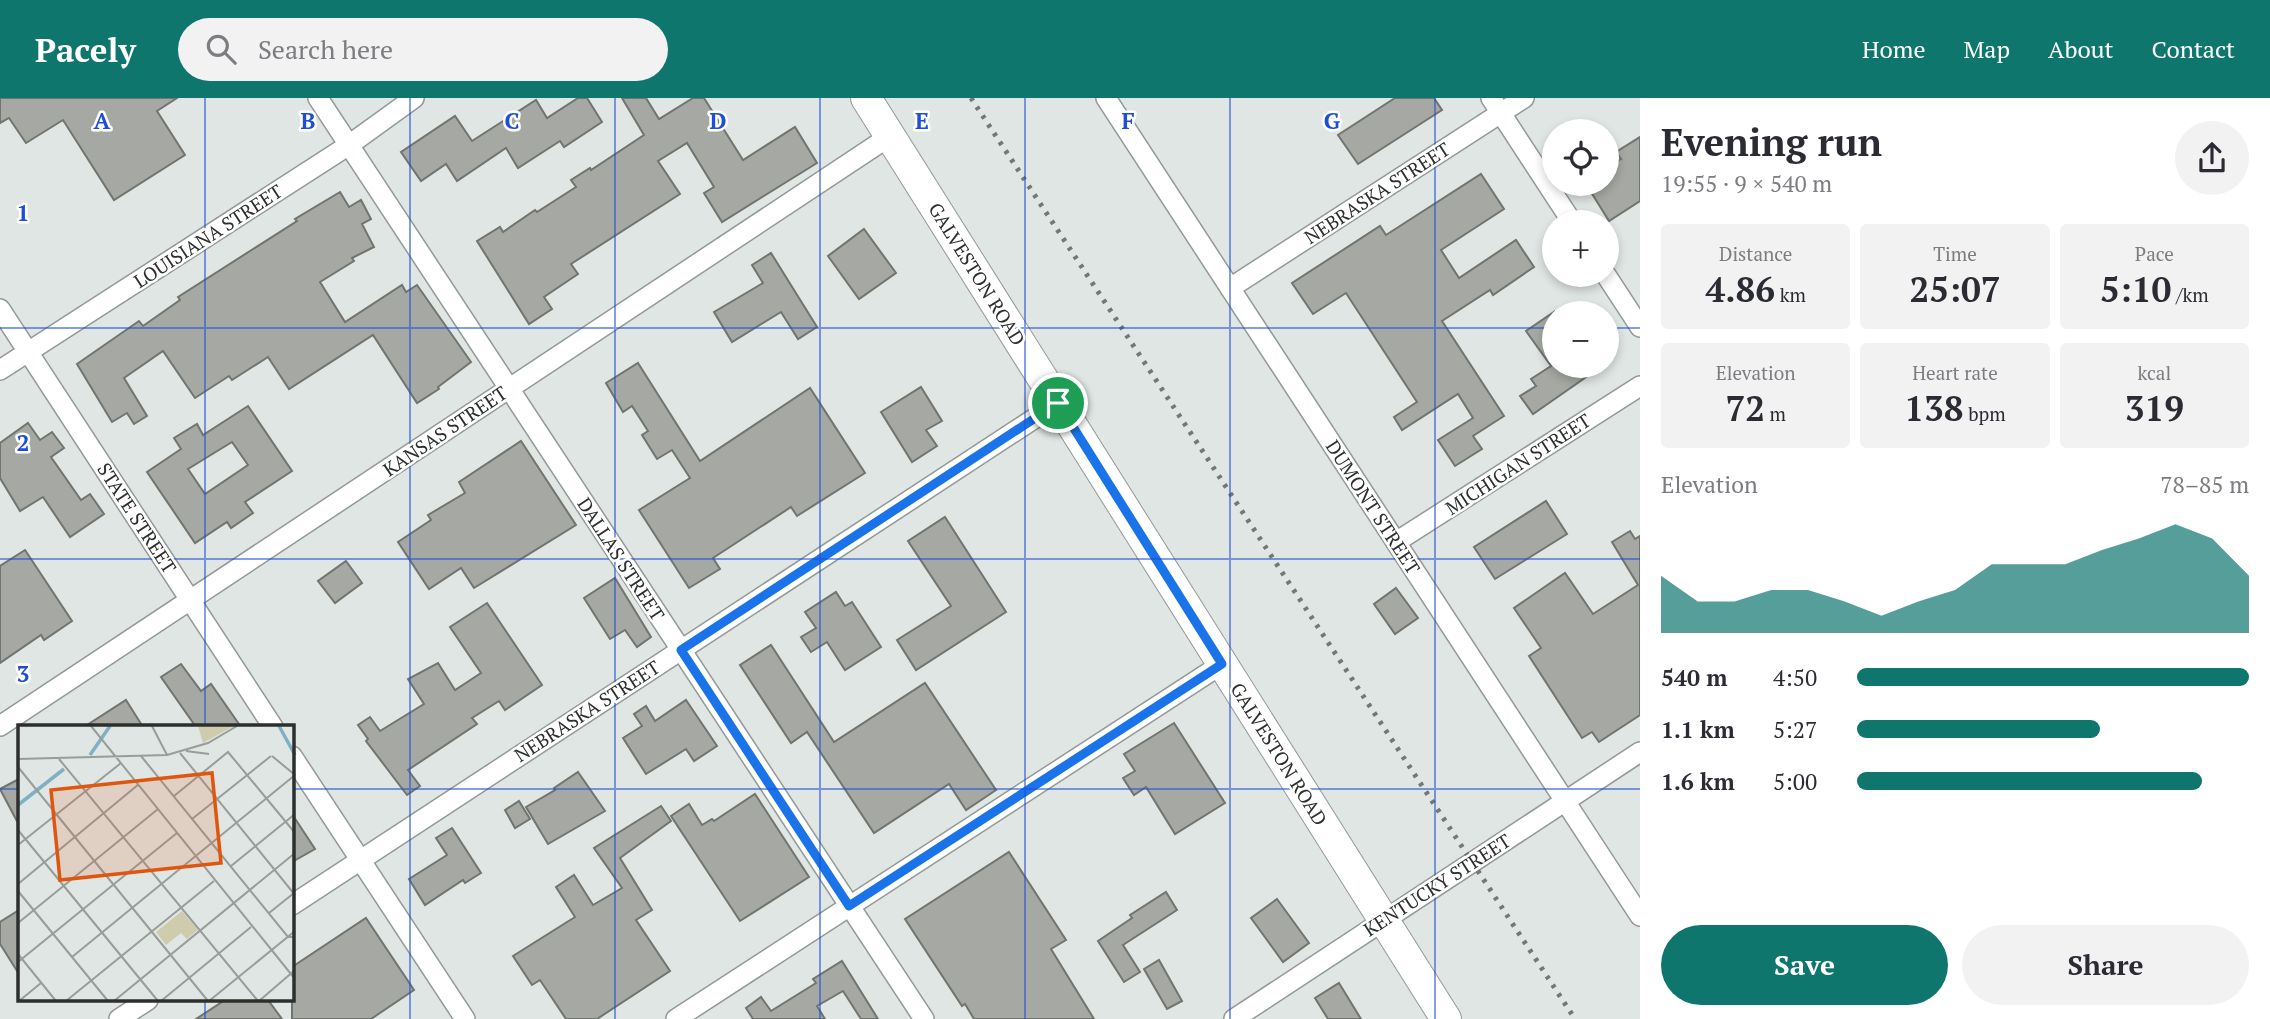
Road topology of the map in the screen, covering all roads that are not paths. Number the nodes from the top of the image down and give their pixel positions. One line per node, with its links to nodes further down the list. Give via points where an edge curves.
1 (318, 98): 8 (street, DALLAS STREET)
2 (414, 98): 8 (street, LOUISIANA STREET)
3 (866, 98): 7 (main road, GALVESTON ROAD)
4 (1106, 98): 11 (street, DUMONT STREET)
5 (1524, 98): 6 (street, NEBRASKA STREET)
6 (1496, 106): 9 (street); 11 (street, NEBRASKA STREET)
7 (890, 136): 17 (street, KANSAS STREET); 18 (main road, GALVESTON ROAD)
8 (349, 145): 14 (street, LOUISIANA STREET); 17 (street, DALLAS STREET)
9 (1564, 210)
10 (1614, 287): 13 (street)
11 (1230, 288): 19 (street, DUMONT STREET)
12 (0, 309): 14 (street, STATE STREET)
13 (1640, 327)
14 (28, 352): 15 (street, LOUISIANA STREET); 20 (street, STATE STREET)
15 (0, 370)
16 (1640, 386): 19 (street, MICHIGAN STREET)
17 (509, 389): 20 (street, KANSAS STREET); 21 (street, DALLAS STREET)
18 (1058, 403): 21 (street, NEBRASKA STREET); 22 (main road, GALVESTON ROAD)
19 (1396, 542): 27 (street, DUMONT STREET)
20 (190, 600): 23 (street, STATE STREET); 24 (street, KANSAS STREET)
21 (681, 650): 28 (street, NEBRASKA STREET); 30 (street, DALLAS STREET)
22 (1222, 664): 30 (street); 32 (main road, GALVESTON ROAD)
23 (272, 725)
24 (0, 726)
25 (1640, 752): 27 (street, KENTUCKY STREET)
26 (294, 758): 28 (street)
27 (1565, 801): 31 (street, DUMONT STREET); 32 (street, KENTUCKY STREET)
28 (361, 860): 29 (street, NEBRASKA STREET); 35 (street)
29 (294, 904)
30 (849, 906): 36 (street); 37 (street, DALLAS STREET)
31 (1640, 916)
32 (1384, 920): 38 (street, KENTUCKY STREET); 39 (main road, GALVESTON ROAD)
33 (145, 1002): 34 (street)
34 (119, 1019)
35 (465, 1019)
36 (676, 1019)
37 (924, 1019)
38 (1234, 1019)
39 (1446, 1019)

